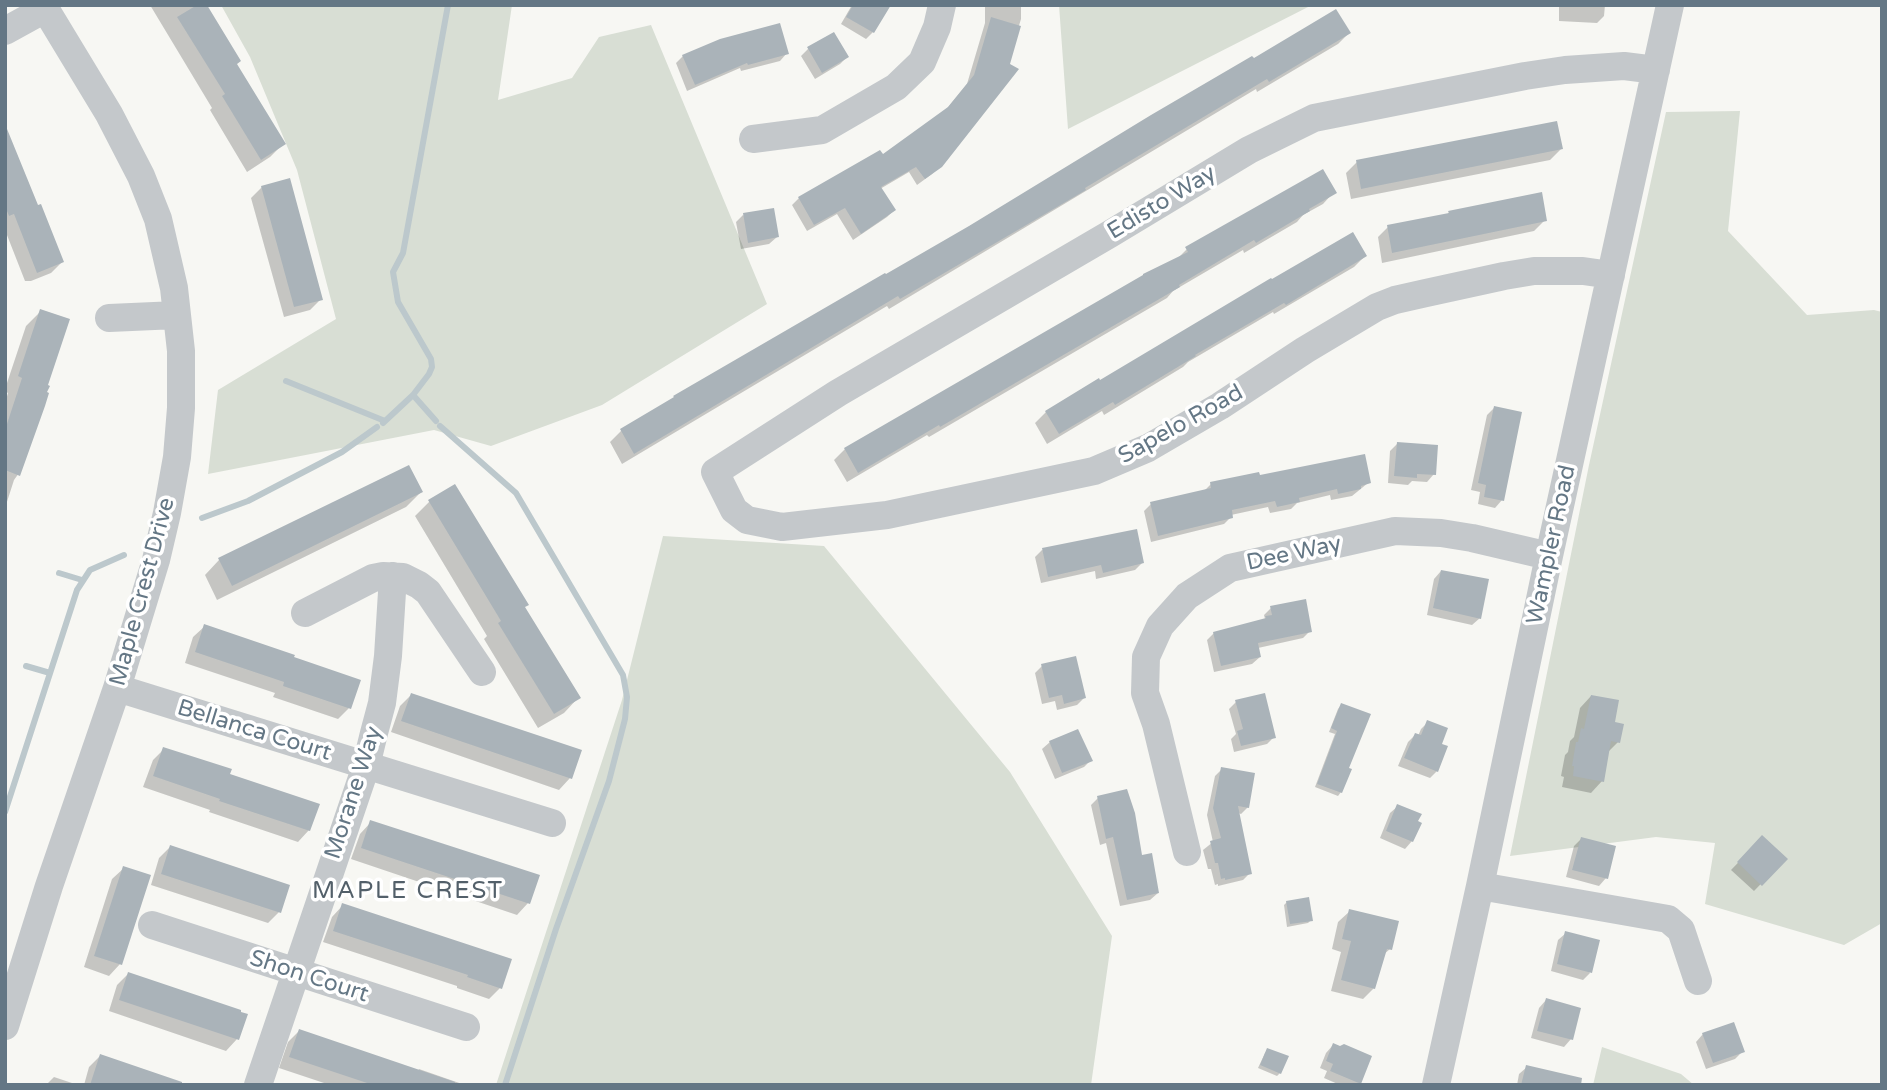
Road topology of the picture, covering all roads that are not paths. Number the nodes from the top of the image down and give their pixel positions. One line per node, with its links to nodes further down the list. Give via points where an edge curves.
1 (942, 5): 6 (street, via 922,62 896,87 822,130)
2 (1670, 5): 5 (street, Wampler Road)
3 (44, 7): 4 (street); 8 (street, Maple Crest Drive, via 141,176 158,219)
4 (5, 31)
5 (1657, 70): 7 (street, Wampler Road); 10 (street, Edisto Way, via 1623,66 1565,69 1304,122 850,386)
6 (753, 139)
7 (1611, 275): 10 (street, Sapelo Road, via 1534,271 1395,300 1148,449 1094,471 887,515 782,527 747,520 734,510); 11 (street, Wampler Road)
8 (177, 315): 9 (street); 15 (street, Maple Crest Drive, via 181,408 177,457 156,560)
9 (109, 318)
10 (715, 472)
11 (1549, 556): 18 (street, Dee Way, via 1472,538 1395,531 1230,568 1187,596 1160,625 1146,657 1145,693); 19 (street, Wampler Road)
12 (393, 576): 13 (street, via 373,578); 14 (street, via 428,592); 16 (street, Morane Way, via 382,703)
13 (305, 613)
14 (482, 672)
15 (117, 688): 16 (street, Bellanca Court); 23 (street, Maple Crest Drive)
16 (366, 766): 17 (street, Bellanca Court); 21 (street, Morane Way)
17 (552, 823)
18 (1187, 852)
19 (1479, 886): 22 (street, via 1668,919 1681,930); 26 (street, Wampler Road)
20 (152, 925): 21 (street, Shon Court)
21 (295, 973): 24 (street, Shon Court); 25 (street, Morane Way)
22 (1699, 981)
23 (5, 1026)
24 (466, 1027)
25 (258, 1085)
26 (1436, 1085)

